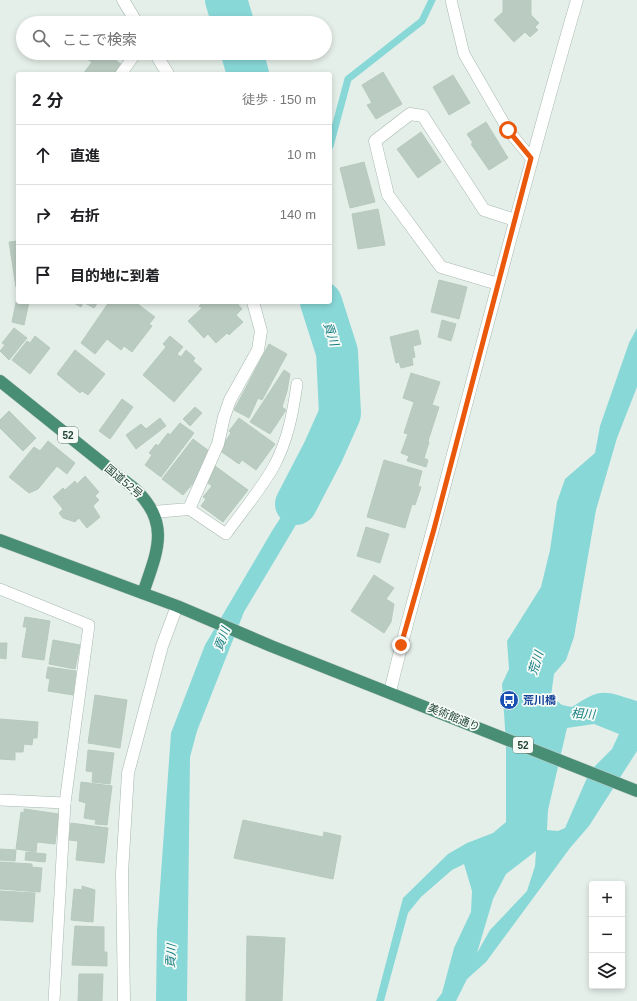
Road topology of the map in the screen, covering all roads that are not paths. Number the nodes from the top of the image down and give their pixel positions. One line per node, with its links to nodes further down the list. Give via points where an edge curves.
1 (123, 0): 4 (street)
2 (451, 0): 9 (lane, via 464,54 508,130)
3 (576, 0): 9 (street)
4 (133, 16)
5 (131, 60): 7 (lane)
6 (159, 60): 8 (street)
7 (122, 72)
8 (167, 72)
9 (531, 158): 10 (street)
10 (515, 220): 11 (street); 11 (street, via 484,210 423,116 410,114 375,141 388,195 441,267)
11 (498, 284): 21 (street)
12 (254, 304): 15 (street, via 261,331 258,350 230,400 218,444)
13 (0, 381): 16 (highway, 国道52号 / 52, via 136,490 148,502)
14 (298, 384): 15 (lane, via 285,442 274,467 226,534)
15 (189, 509): 16 (street)
16 (153, 512): 19 (highway, 国道52号 / 52, via 157,522 157,552)
17 (0, 540): 19 (highway, 52)
18 (0, 588): 24 (lane, via 89,625)
19 (143, 593): 20 (highway, 52)
20 (177, 606): 21 (highway, 美術館通り / 52); 26 (street, via 162,646 128,773 122,873)
21 (390, 692): 22 (highway, 美術館通り / 52)
22 (637, 791)
23 (0, 800): 24 (lane)
24 (65, 803): 25 (lane)
25 (54, 1001)
26 (124, 1001)

